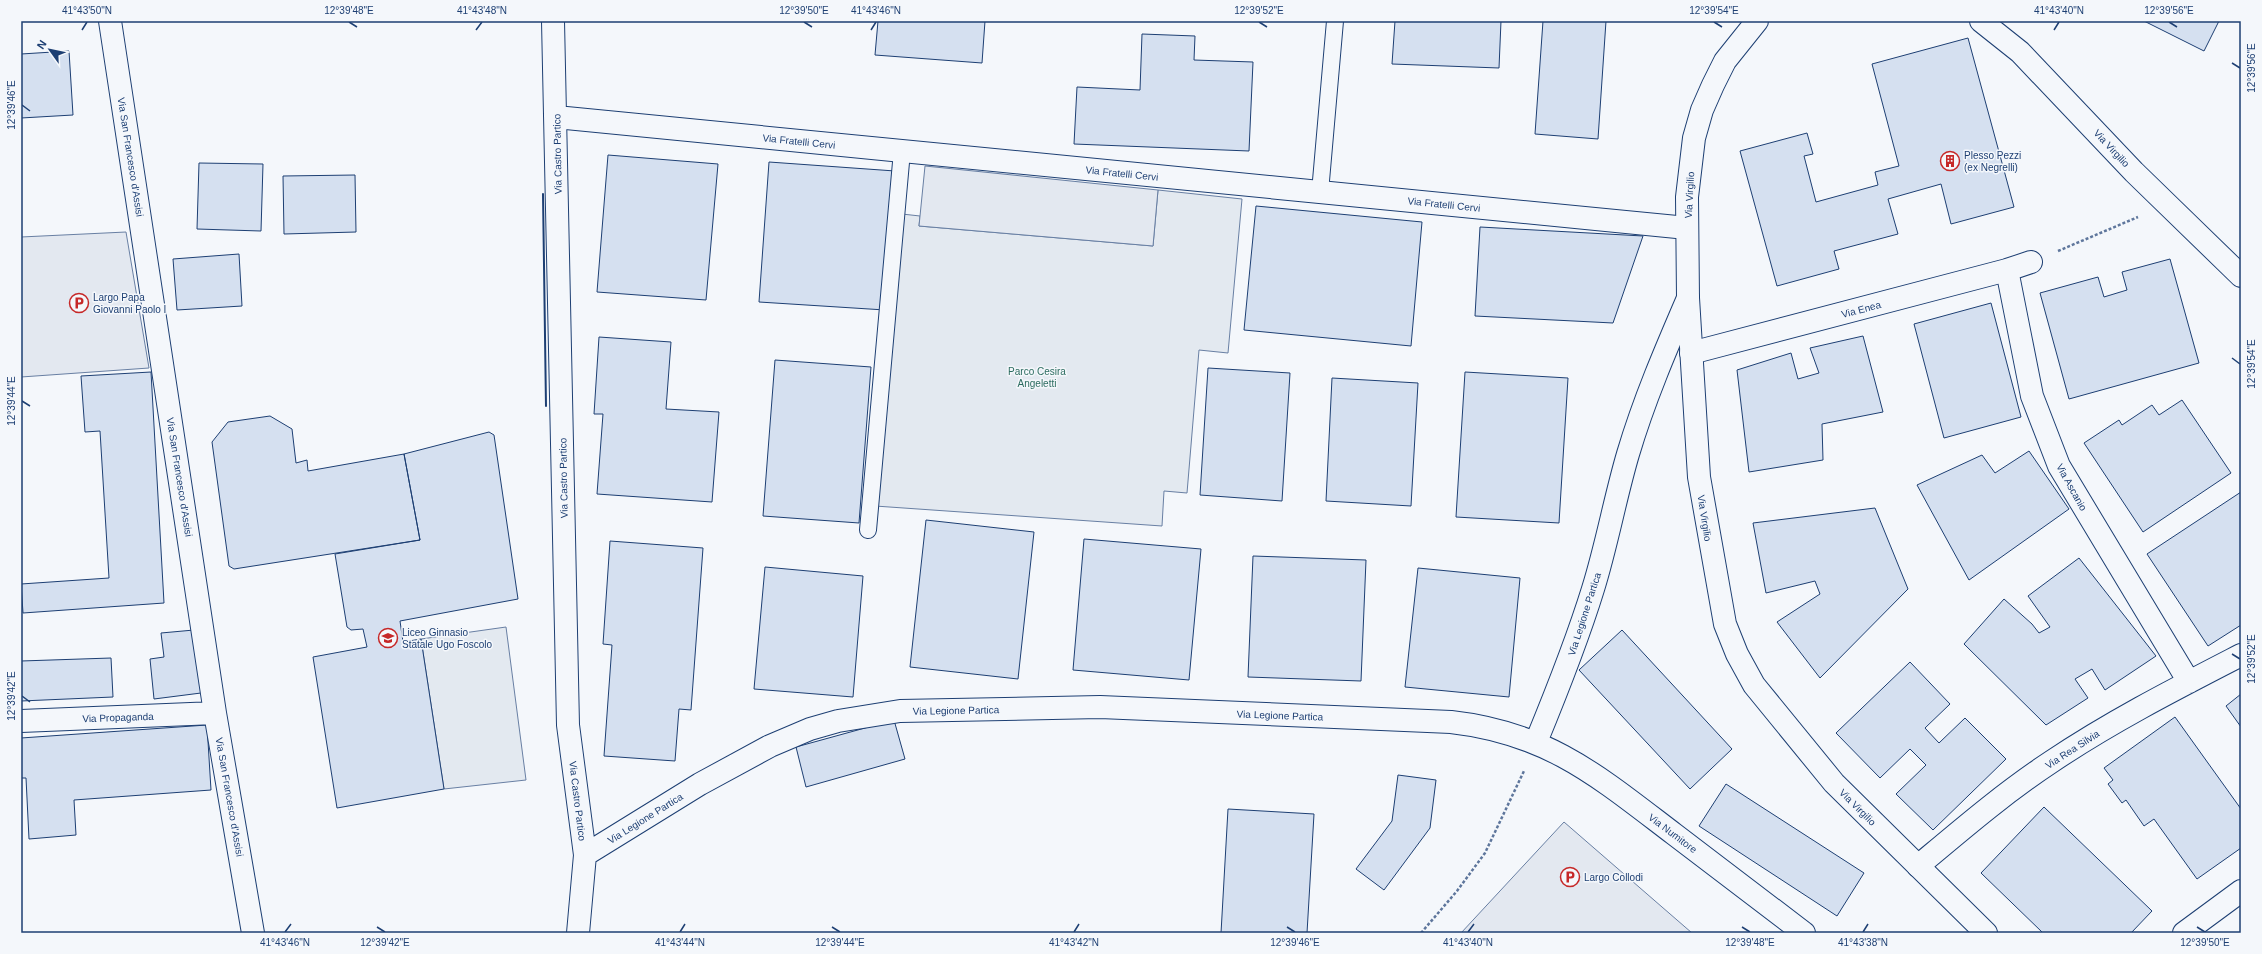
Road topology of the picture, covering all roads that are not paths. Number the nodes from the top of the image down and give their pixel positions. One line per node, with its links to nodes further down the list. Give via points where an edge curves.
1 (110, 21): 18 (street, Via San Francesco d'Assisi)
2 (552, 21): 6 (street, Via Castro Partico)
3 (1335, 21): 8 (lane)
4 (1757, 21): 9 (street, Via Virgilio, via 1726,62 1702,110 1694,138 1690,168 1687,197)
5 (1981, 21): 12 (street, Via Virgilio, via 2020,52 2134,172)
6 (556, 117): 7 (street, Via Fratelli Cervi); 21 (street, Via Castro Partico, via 568,725)
7 (902, 151): 8 (street, Via Fratelli Cervi); 15 (lane)
8 (1320, 192): 9 (street, Via Fratelli Cervi)
9 (1688, 228): 13 (street, Via Virgilio)
10 (2031, 262): 11 (street, Via Enea)
11 (2007, 270): 14 (street, Via Enea); 17 (street, Via Ascanio, via 2032,396 2059,466)
12 (2241, 276)
13 (1688, 298): 14 (street, Via Virgilio); 20 (street, Via Legione Partica, via 1642,413 1628,454 1584,619)
14 (1691, 353): 22 (street, Via Virgilio, via 1694,428 1702,498 1725,624 1737,654 1760,693 1834,783)
15 (868, 530)
16 (2241, 655): 17 (street, Via Rea Silvia)
17 (2189, 682): 22 (street, Via Rea Silvia, via 2101,730 2050,762)
18 (215, 713): 19 (street, Via Propaganda); 24 (street, Via San Francesco d'Assisi)
19 (21, 721)
20 (1536, 742): 21 (street, Via Legione Partica, via 1490,727 1452,722 1100,707 900,711 838,721 810,729 770,746 700,784); 26 (street, Via Numitore, via 1579,763 1602,778)
21 (585, 855): 25 (street, Via Castro Partico)
22 (1918, 866): 27 (street, Via Virgilio)
23 (2241, 891): 28 (street)
24 (253, 933)
25 (578, 933)
26 (1804, 933)
27 (1986, 933)
28 (2184, 933)

